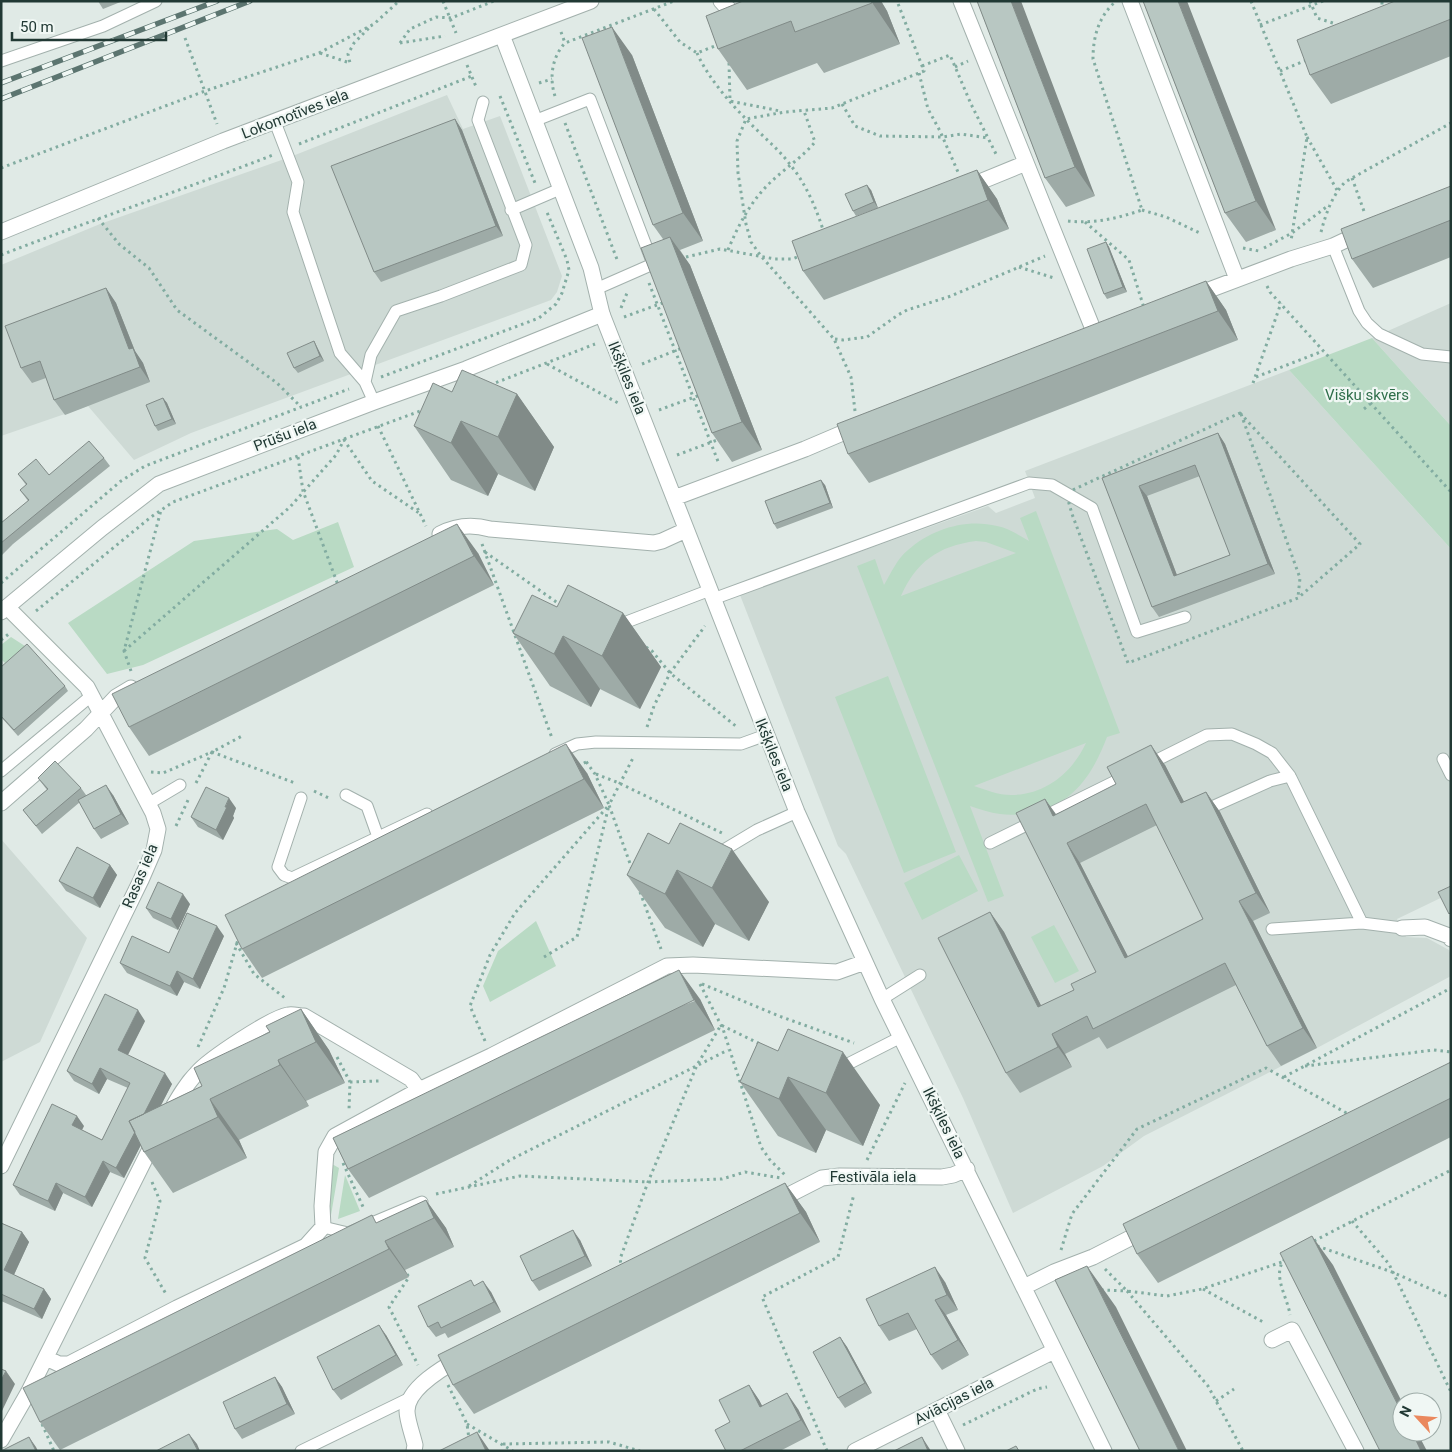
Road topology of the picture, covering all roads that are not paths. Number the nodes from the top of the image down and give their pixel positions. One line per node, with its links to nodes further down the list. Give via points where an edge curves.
1 (156, 1): 8 (lane, via 103,26)
2 (591, 1): 7 (street, Lokomotīves iela)
3 (722, 1): 6 (street, via 740,16 753,18)
4 (961, 1): 12 (street)
5 (1130, 1): 19 (street)
6 (761, 14)
7 (502, 35): 10 (street, Ikšķiles iela); 11 (street, Lokomotīves iela)
8 (1, 62)
9 (482, 102): 15 (lane, via 478,120)
10 (534, 121): 13 (street, Ikšķiles iela); 20 (lane, via 590,99 653,264)
11 (275, 122): 17 (street, Lokomotīves iela); 27 (lane, via 298,182 293,212 340,353)
12 (1026, 162): 14 (street); 24 (street)
13 (560, 189): 15 (lane); 20 (street, Ikšķiles iela)
14 (955, 192)
15 (511, 210): 27 (lane, via 526,245 521,265 396,311 371,355)
16 (1375, 227): 18 (street)
17 (1, 232)
18 (1333, 246): 19 (street); 26 (lane, via 1367,323 1379,334 1422,354)
19 (1237, 279): 21 (street)
20 (596, 288): 22 (street, Ikšķiles iela)
21 (1179, 301)
22 (602, 314): 28 (street, Prūšu iela); 30 (street, Ikšķiles iela)
23 (1112, 327): 24 (street)
24 (1095, 334): 25 (street)
25 (1078, 340)
26 (1451, 357)
27 (366, 382): 28 (lane)
28 (374, 402): 34 (street, Prūšu iela, via 159,484)
29 (875, 420): 30 (street)
30 (674, 498): 31 (street, Ikšķiles iela)
31 (686, 530): 32 (street, via 654,543 476,526 453,527); 33 (street, Ikšķiles iela)
32 (428, 540)
33 (711, 595): 35 (lane, via 1029,483 1052,485 1092,508 1137,632); 36 (lane); 40 (street, Ikšķiles iela)
34 (4, 610): 38 (street, Rasas iela, via 22,623 87,687)
35 (1185, 617)
36 (606, 629)
37 (141, 682): 39 (street, via 116,697)
38 (91, 696): 39 (street, Rasas iela); 43 (lane)
39 (100, 713): 48 (street, via 86,729); 50 (street, Rasas iela)
40 (766, 735): 41 (lane, via 741,744 596,742 577,744); 53 (street, Ikšķiles iela)
41 (553, 755)
42 (1443, 759): 44 (lane)
43 (1, 771)
44 (1451, 775)
45 (1290, 776): 52 (lane, via 1270,781); 55 (lane, via 1272,753 1256,744 1232,734 1207,735); 59 (lane)
46 (180, 785): 50 (lane)
47 (304, 793): 57 (lane, via 278,867 284,875)
48 (3, 797)
49 (343, 799): 54 (lane, via 367,806)
50 (148, 804): 69 (street, Rasas iela, via 158,829 142,880)
51 (441, 808): 54 (lane)
52 (1204, 811)
53 (797, 812): 56 (lane, via 757,830); 63 (street, Ikšķiles iela)
54 (378, 838): 57 (lane)
55 (990, 843)
56 (706, 861)
57 (292, 878): 58 (lane)
58 (280, 888)
59 (1362, 923): 60 (lane); 61 (lane)
60 (1272, 928)
61 (1402, 928): 62 (street, via 1425,928)
62 (1451, 939)
63 (865, 962): 65 (street, Ikšķiles iela); 68 (street, via 837,972 667,966)
64 (920, 975): 65 (lane)
65 (882, 999): 66 (street, Ikšķiles iela)
66 (901, 1037): 67 (lane, via 832,1072); 70 (street, Ikšķiles iela)
67 (825, 1071)
68 (419, 1090): 74 (street, via 335,1136 326,1152); 79 (street, via 411,1079 304,1016 288,1015 272,1022 219,1054 197,1072 178,1098)
69 (1, 1166)
70 (967, 1169): 72 (street, Festivāla iela, via 942,1177 822,1178); 75 (street, Ikšķiles iela)
71 (422, 1202): 74 (lane, via 348,1234)
72 (765, 1207)
73 (1156, 1225): 75 (street)
74 (323, 1227): 79 (street, via 306,1246 70,1364 59,1364)
75 (1024, 1287): 77 (street, Ikšķiles iela)
76 (1275, 1339): 88 (street, via 1292,1330)
77 (1054, 1351): 81 (street, Aviācijas iela); 87 (street, Ikšķiles iela)
78 (472, 1352): 80 (street, via 439,1370)
79 (46, 1358): 82 (street)
80 (410, 1398): 83 (lane); 84 (street, via 407,1411)
81 (937, 1410): 85 (street, Aviācijas iela); 86 (street)
82 (1, 1440)
83 (301, 1451)
84 (414, 1451)
85 (855, 1451)
86 (957, 1451)
87 (1104, 1451)
88 (1356, 1451)

